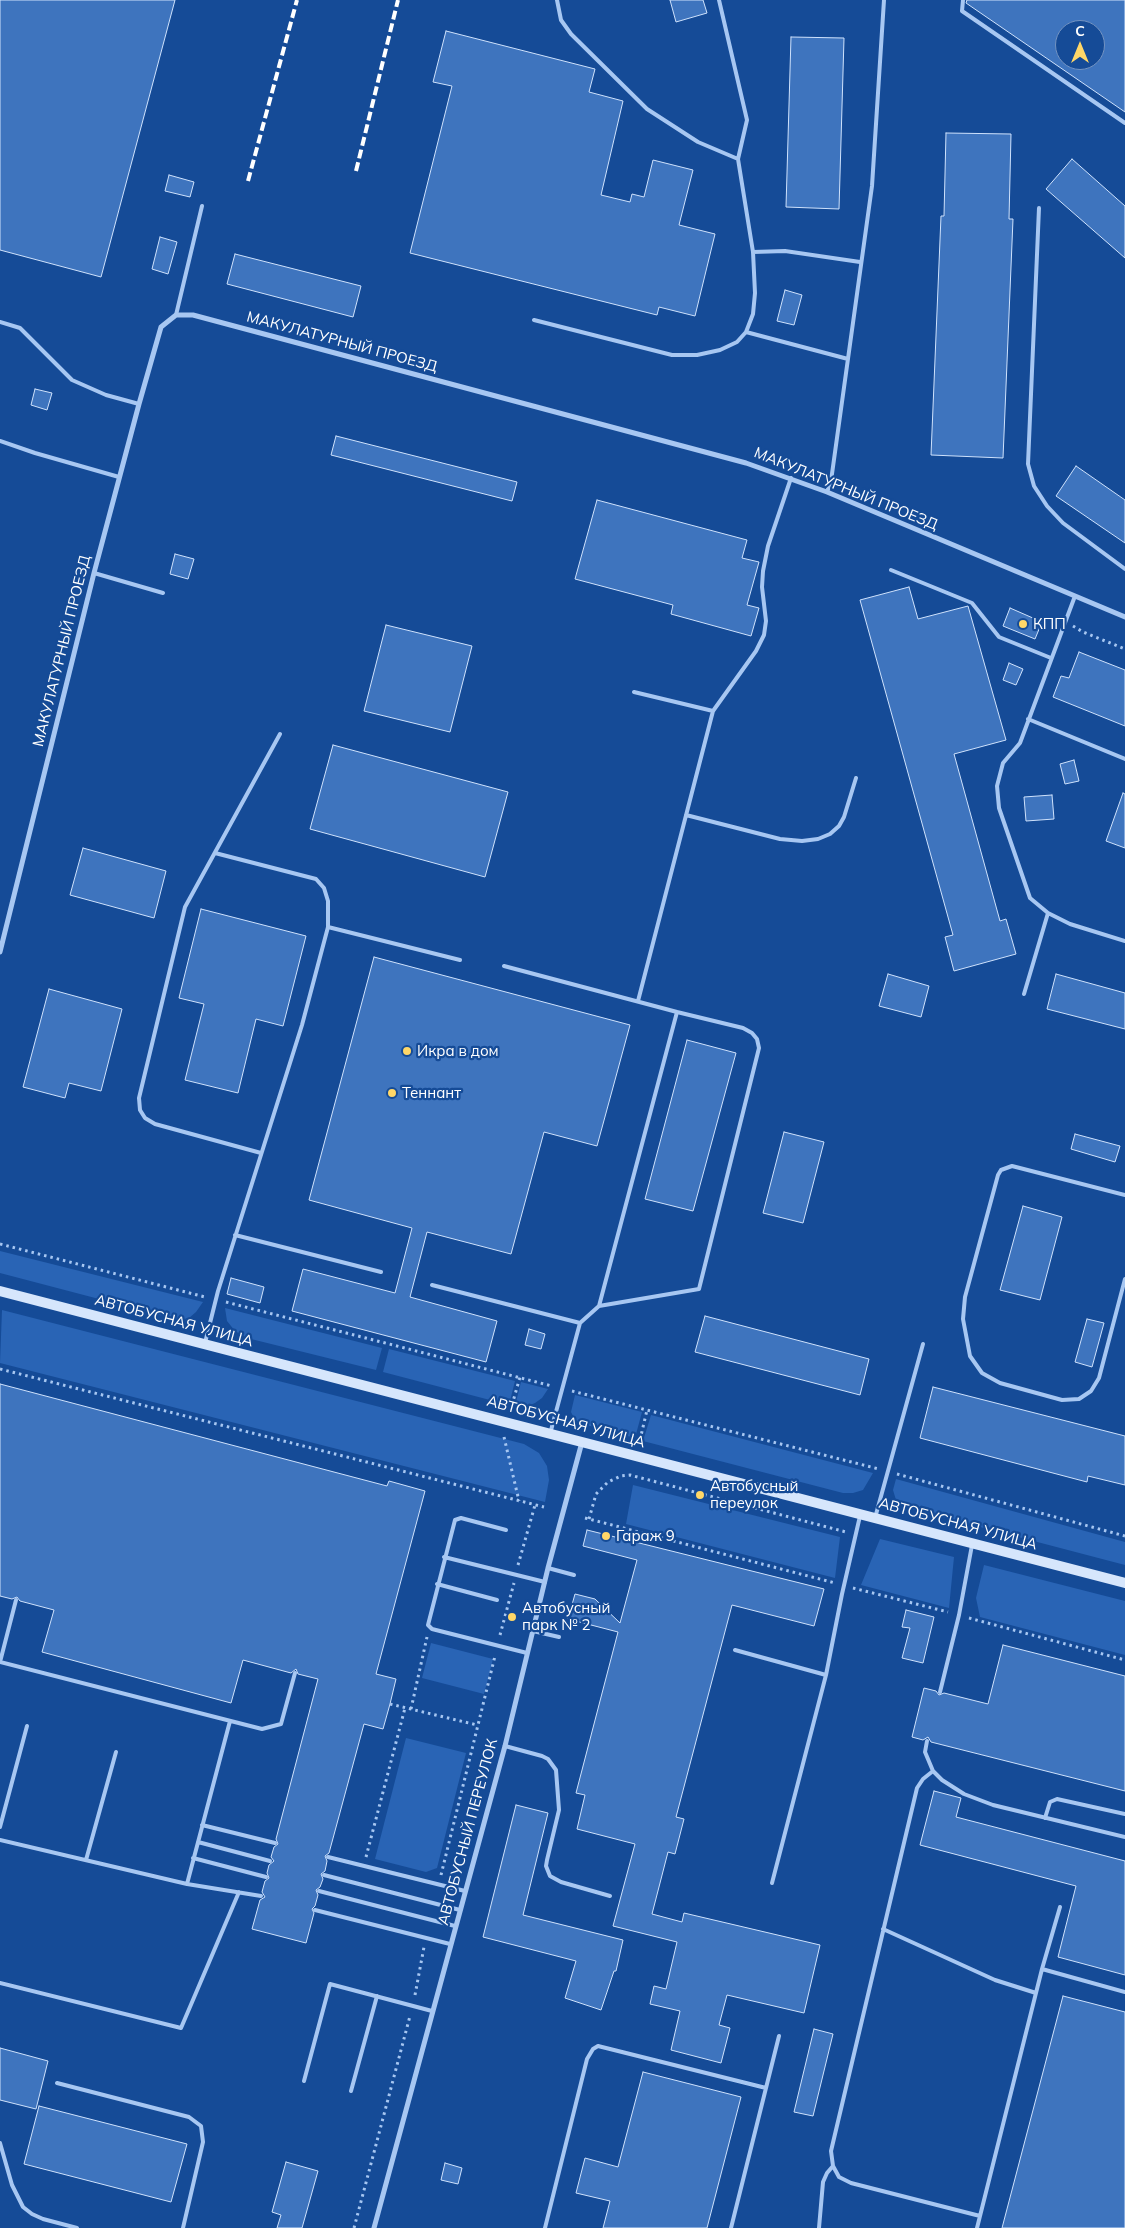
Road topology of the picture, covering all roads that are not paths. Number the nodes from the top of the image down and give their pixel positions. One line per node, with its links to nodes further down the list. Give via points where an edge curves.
1 (558, 0): 6 (lane, via 561,20 571,34 647,109 698,142)
2 (718, 0): 6 (lane, via 747,120)
3 (884, 0): 10 (lane, via 872,186)
4 (963, 0): 5 (lane, via 962,11)
5 (1125, 123)
6 (738, 158): 9 (lane)
7 (202, 206): 11 (lane)
8 (1039, 208): 21 (lane, via 1028,464 1034,486 1047,506 1063,523)
9 (753, 252): 10 (lane, via 785,251); 14 (lane, via 755,293 753,314)
10 (860, 262): 15 (lane)
11 (176, 315): 16 (street, МАКУЛАТУРНЫЙ ПРОЕЗД, via 161,327); 19 (street, МАКУЛАТУРНЫЙ ПРОЕЗД, via 193,315 746,463)
12 (534, 320): 14 (lane, via 672,355 697,356 720,350 737,342)
13 (0, 322): 16 (lane, via 20,328 72,380)
14 (746, 332): 15 (lane)
15 (848, 359): 20 (lane)
16 (139, 404): 18 (street, МАКУЛАТУРНЫЙ ПРОЕЗД)
17 (0, 440): 18 (lane)
18 (119, 477): 23 (street, МАКУЛАТУРНЫЙ ПРОЕЗД)
19 (791, 478): 20 (street, МАКУЛАТУРНЫЙ ПРОЕЗД); 29 (lane, via 762,571 764,635)
20 (827, 492): 25 (street, МАКУЛАТУРНЫЙ ПРОЕЗД)
21 (1125, 569)
22 (891, 570): 27 (lane, via 972,603 999,637)
23 (94, 573): 24 (lane); 38 (street, МАКУЛАТУРНЫЙ ПРОЕЗД)
24 (163, 593)
25 (1075, 596): 26 (street, МАКУЛАТУРНЫЙ ПРОЕЗД); 27 (lane)
26 (1125, 617)
27 (1051, 658): 30 (lane)
28 (634, 692): 29 (lane)
29 (713, 711): 34 (lane)
30 (1028, 719): 32 (lane); 36 (lane, via 1020,743 1003,763 997,786 999,808 1030,898)
31 (280, 734): 35 (lane)
32 (1125, 759)
33 (856, 778): 34 (lane, via 839,826 818,839 780,839)
34 (686, 815): 44 (lane)
35 (215, 854): 37 (lane, via 316,879 324,888 328,901); 46 (lane, via 185,907 140,1092 140,1110 155,1124)
36 (1048, 913): 39 (lane, via 1070,924); 43 (lane)
37 (328, 927): 41 (lane); 46 (lane, via 302,1025)
38 (2, 939): 40 (street, МАКУЛАТУРНЫЙ ПРОЕЗД)
39 (1125, 941)
40 (0, 952)
41 (460, 960)
42 (504, 966): 44 (lane)
43 (1024, 994)
44 (638, 1001): 45 (lane)
45 (677, 1012): 53 (lane); 53 (lane, via 743,1028 752,1033 759,1048 699,1289)
46 (261, 1153): 48 (lane)
47 (1125, 1195): 50 (lane, via 1012,1166 1001,1170 965,1297 963,1319 970,1356 982,1373 1000,1383 1062,1400 1078,1399 1091,1391 1099,1378)
48 (235, 1235): 49 (lane); 55 (lane)
49 (381, 1272)
50 (1125, 1279)
51 (432, 1285): 54 (lane)
52 (0, 1291): 55 (street, АВТОБУСНАЯ УЛИЦА)
53 (599, 1306): 54 (lane)
54 (580, 1323): 57 (lane)
55 (204, 1344): 57 (street, АВТОБУСНАЯ УЛИЦА)
56 (923, 1344): 60 (lane)
57 (550, 1434): 58 (street, АВТОБУСНАЯ УЛИЦА)
58 (582, 1442): 59 (street, АВТОБУСНАЯ УЛИЦА); 64 (street, АВТОБУСНЫЙ ПЕРЕУЛОК)
59 (860, 1514): 60 (street, АВТОБУСНАЯ УЛИЦА); 77 (lane)
60 (875, 1518): 62 (street, АВТОБУСНАЯ УЛИЦА)
61 (506, 1530): 63 (lane, via 458,1518 453,1522)
62 (972, 1543): 67 (street, АВТОБУСНАЯ УЛИЦА); 78 (lane)
63 (444, 1558): 66 (lane); 68 (lane)
64 (548, 1568): 65 (lane); 66 (street, АВТОБУСНЫЙ ПЕРЕУЛОК)
65 (574, 1575)
66 (545, 1582): 71 (street, АВТОБУСНЫЙ ПЕРЕУЛОК)
67 (1125, 1583)
68 (437, 1584): 70 (lane); 74 (lane, via 428,1619 430,1627)
69 (16, 1600): 75 (lane)
70 (497, 1600)
71 (533, 1631): 72 (lane); 74 (street, АВТОБУСНЫЙ ПЕРЕУЛОК)
72 (559, 1637)
73 (735, 1650): 77 (lane)
74 (528, 1654): 82 (street, АВТОБУСНЫЙ ПЕРЕУЛОК)
75 (0, 1662): 79 (lane)
76 (295, 1674): 79 (lane, via 281,1724 262,1729)
77 (826, 1675): 99 (lane)
78 (940, 1692)
79 (230, 1721): 87 (lane)
80 (26, 1726): 88 (lane)
81 (927, 1741): 84 (lane, via 925,1752)
82 (505, 1746): 102 (street, АВТОБУСНЫЙ ПЕРЕУЛОК); 105 (lane, via 542,1756 556,1770 559,1810 546,1866 550,1876)
83 (116, 1752): 95 (lane)
84 (933, 1771): 86 (lane, via 975,1799); 110 (lane, via 917,1788)
85 (1125, 1814): 86 (lane, via 1057,1798 1050,1802)
86 (1045, 1818): 89 (lane)
87 (202, 1825): 91 (lane); 92 (lane)
88 (0, 1827)
89 (1125, 1837)
90 (0, 1840): 95 (lane)
91 (198, 1842): 94 (lane); 96 (lane)
92 (275, 1843)
93 (328, 1857): 102 (lane)
94 (193, 1858): 98 (lane); 100 (lane)
95 (86, 1860): 100 (lane)
96 (270, 1861)
97 (324, 1875): 108 (lane)
98 (266, 1877)
99 (772, 1883)
100 (187, 1884): 103 (lane)
101 (319, 1891): 109 (lane)
102 (465, 1891): 108 (street, АВТОБУСНЫЙ ПЕРЕУЛОК)
103 (238, 1892): 104 (lane); 113 (lane, via 181,2028)
104 (261, 1896)
105 (610, 1896)
106 (1060, 1907): 112 (lane)
107 (314, 1910): 111 (lane)
108 (460, 1910): 109 (street, АВТОБУСНЫЙ ПЕРЕУЛОК)
109 (455, 1926): 111 (street, АВТОБУСНЫЙ ПЕРЕУЛОК)
110 (883, 1929): 115 (lane, via 995,1980); 124 (lane, via 831,2151)
111 (450, 1944): 117 (street, АВТОБУСНЫЙ ПЕРЕУЛОК)
112 (1042, 1969): 114 (lane); 115 (lane)
113 (0, 1982)
114 (1125, 1992)
115 (1036, 1993): 125 (lane)
116 (377, 1996): 117 (lane); 119 (lane, via 330,1984); 122 (lane)
117 (432, 2011): 128 (street, АВТОБУСНЫЙ ПЕРЕУЛОК)
118 (780, 2036): 121 (lane)
119 (304, 2081)
120 (57, 2083): 127 (lane, via 189,2117 201,2126 203,2142)
121 (766, 2088): 129 (lane, via 605,2047 594,2049 587,2059); 130 (lane)
122 (351, 2091)
123 (0, 2143): 126 (lane, via 12,2185 23,2207 43,2219)
124 (833, 2166): 125 (lane, via 839,2177 851,2183); 131 (lane, via 823,2182)
125 (980, 2216): 132 (lane)
126 (77, 2228)
127 (183, 2228)
128 (374, 2228)
129 (545, 2228)
130 (731, 2228)
131 (819, 2228)
132 (977, 2228)

